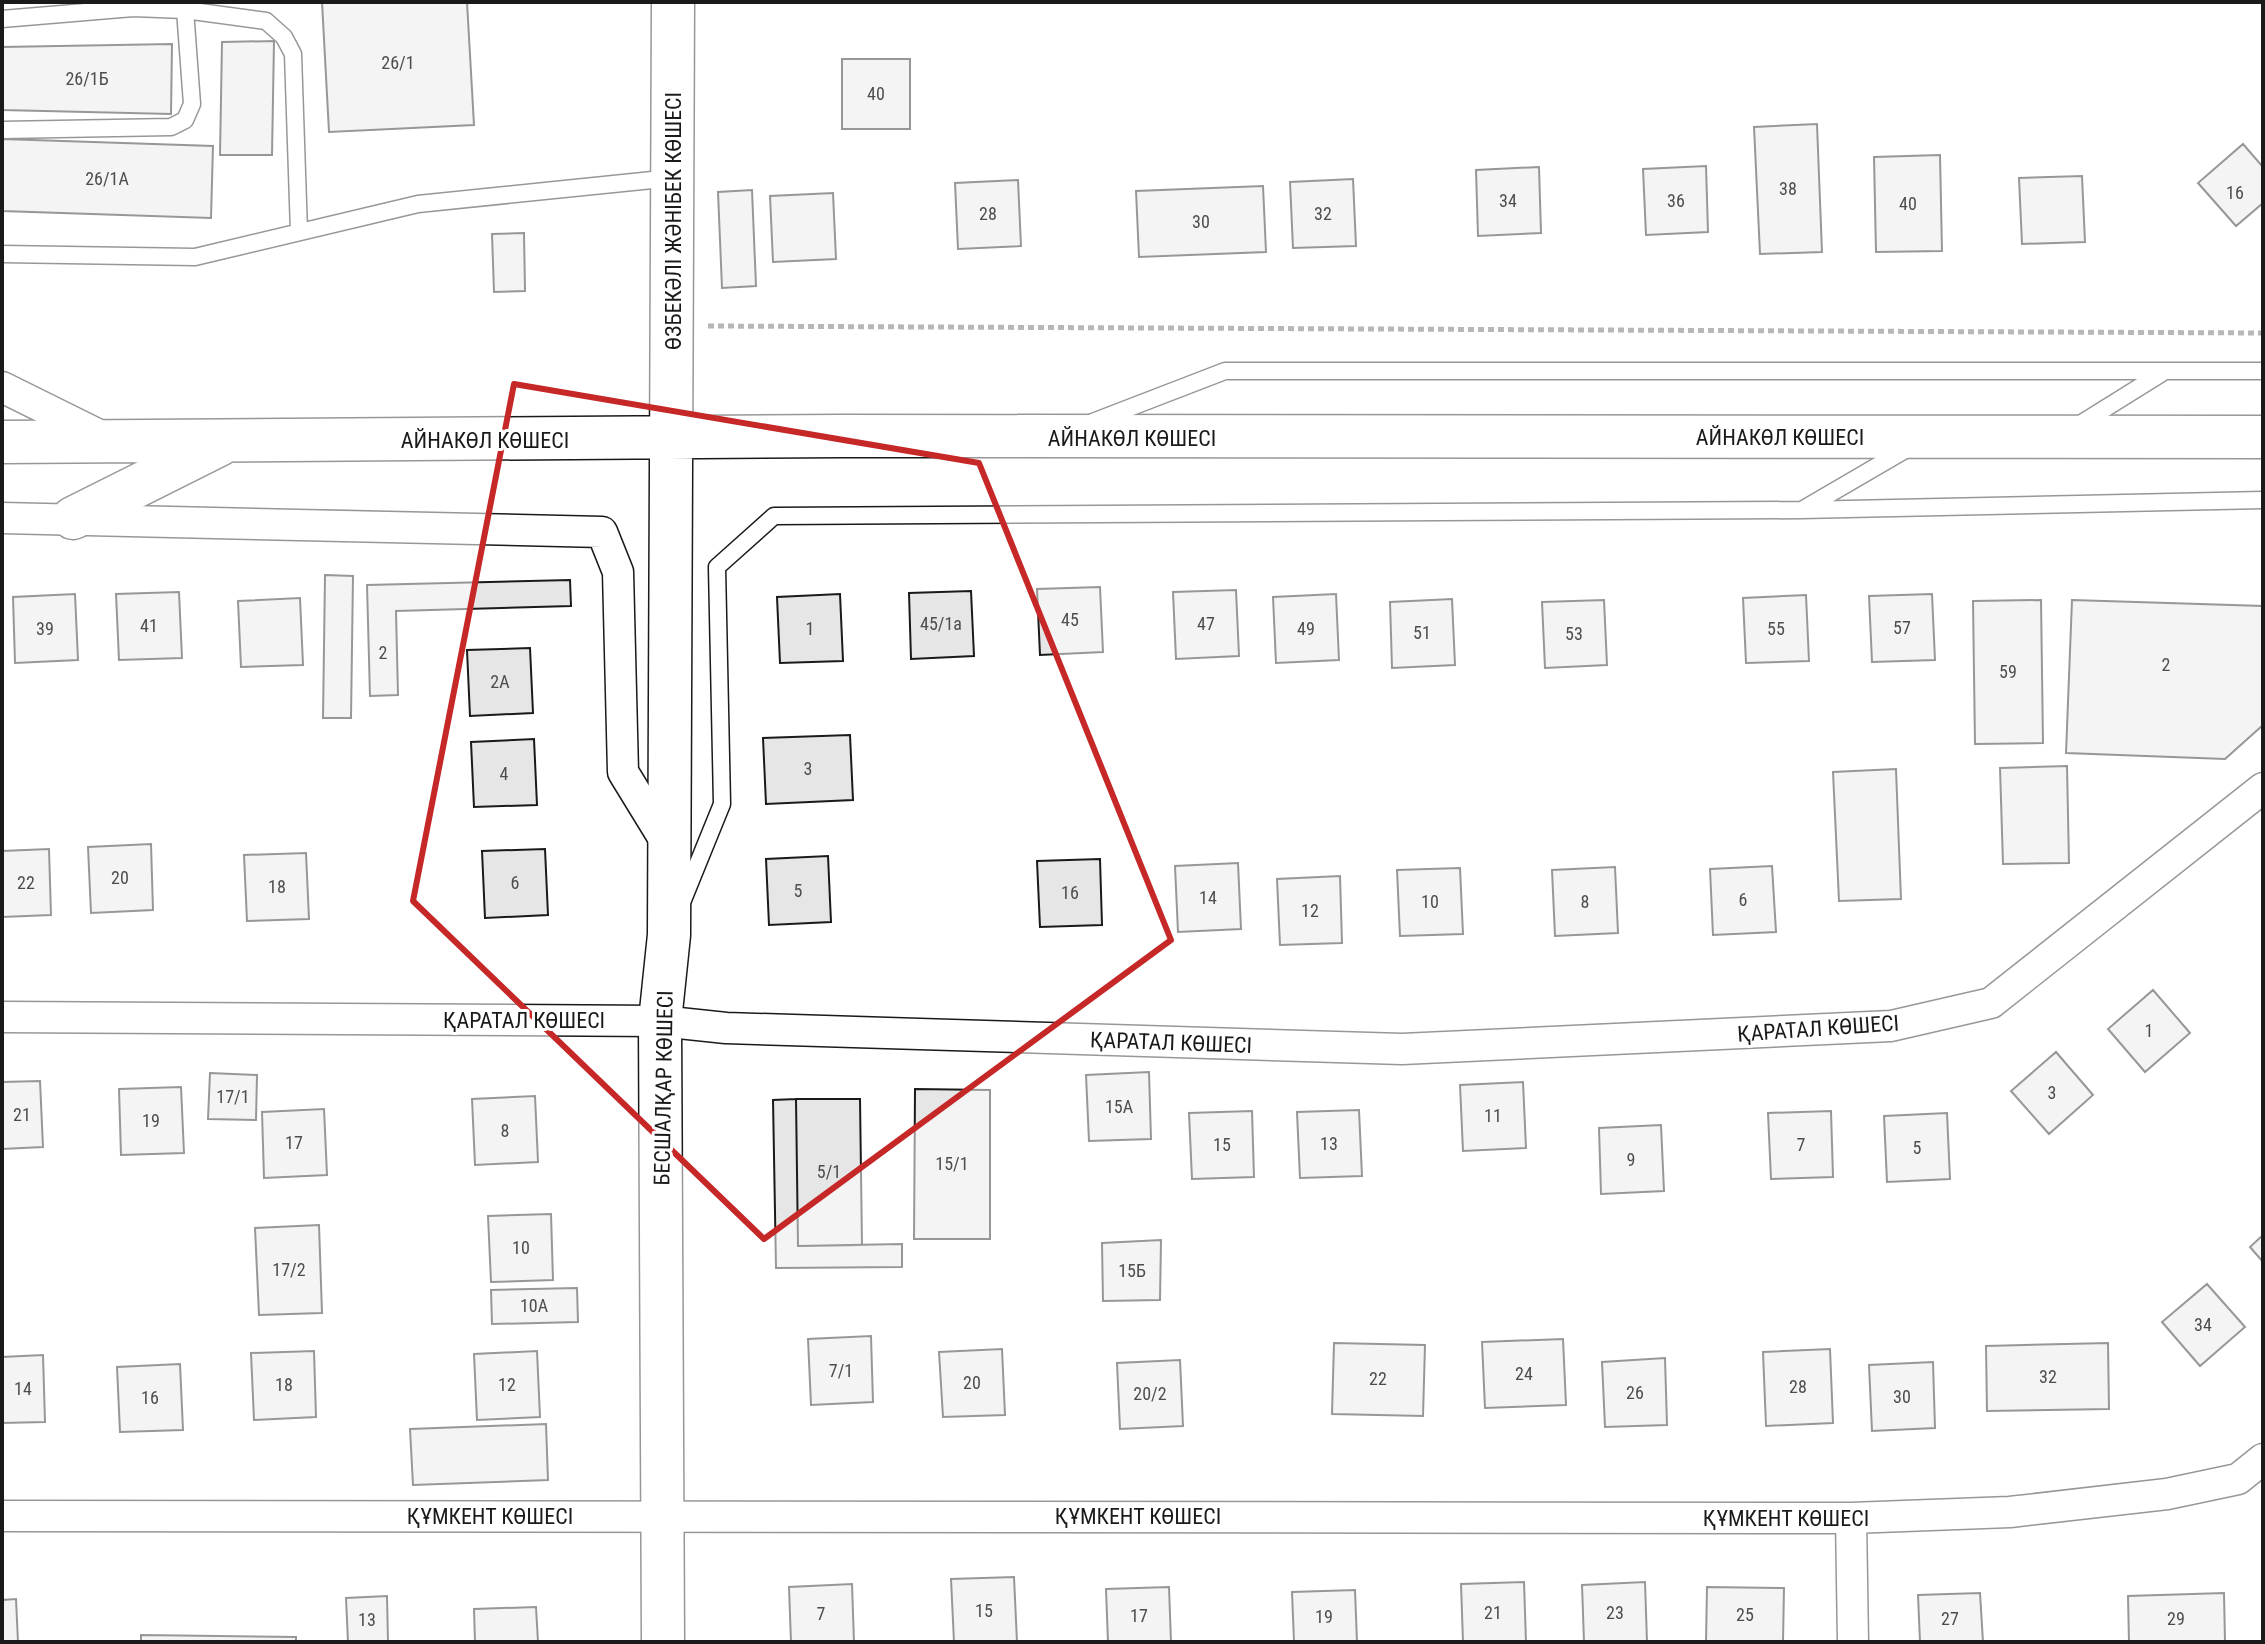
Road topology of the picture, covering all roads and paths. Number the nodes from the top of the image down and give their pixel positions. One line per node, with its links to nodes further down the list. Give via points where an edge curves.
1 (673, 2): 5 (main road, ӨЗБЕКӘЛІ ЖӘНІБЕК КӨШЕСІ)
2 (185, 10): 3 (lane, via 133,8); 4 (lane, via 192,104 185,120 171,127); 6 (lane, via 266,21 293,54)
3 (2, 19)
4 (2, 130)
5 (674, 178): 6 (lane, via 418,204); 8 (main road, ӨЗБЕКӘЛІ ЖӘНІБЕК КӨШЕСІ)
6 (299, 232): 7 (lane, via 195,257)
7 (2, 254)
8 (673, 325): 9 (path); 17 (main road, ӨЗБЕКӘЛІ ЖӘНІБЕК КӨШЕСІ)
9 (2263, 333)
10 (2263, 371): 11 (lane)
11 (2164, 373): 13 (lane); 16 (lane, via 1225,371)
12 (2, 387): 18 (street)
13 (2061, 436): 14 (main road, АЙНАКӨЛ КӨШЕСІ); 15 (main road, АЙНАКӨЛ КӨШЕСІ)
14 (1929, 437): 16 (main road, АЙНАКӨЛ КӨШЕСІ); 22 (lane)
15 (2263, 437)
16 (1049, 438): 17 (main road, АЙНАКӨЛ КӨШЕСІ)
17 (671, 439): 19 (main road, АЙНАКӨЛ КӨШЕСІ); 26 (main road, БЕСШАЛҚАР КӨШЕСІ)
18 (112, 441): 19 (main road, АЙНАКӨЛ КӨШЕСІ); 20 (main road, АЙНАКӨЛ КӨШЕСІ)
19 (227, 441): 24 (main road)
20 (2, 442)
21 (2263, 500): 22 (lane)
22 (1801, 510): 27 (lane, via 774,516 717,567 722,804)
23 (2, 518): 24 (street)
24 (73, 518): 26 (street, via 602,532 618,572 623,772)
25 (2263, 788): 29 (street, ҚАРАТАЛ КӨШЕСІ, via 1991,1003 1891,1026 1402,1049 726,1028)
26 (669, 847): 27 (main road, БЕСШАЛҚАР КӨШЕСІ)
27 (669, 935): 29 (main road, БЕСШАЛҚАР КӨШЕСІ)
28 (2, 1017): 29 (street, ҚАРАТАЛ КӨШЕСІ)
29 (660, 1021): 31 (main road, БЕСШАЛҚАР КӨШЕСІ)
30 (2263, 1459): 33 (street, ҚҰМКЕНТ КӨШЕСІ, via 2238,1479 2167,1494 2010,1512)
31 (664, 1515): 32 (street, ҚҰМКЕНТ КӨШЕСІ); 33 (street, ҚҰМКЕНТ КӨШЕСІ); 34 (main road, БЕСШАЛҚАР КӨШЕСІ)
32 (2, 1516)
33 (1851, 1518): 35 (street)
34 (663, 1642)
35 (1853, 1642)

